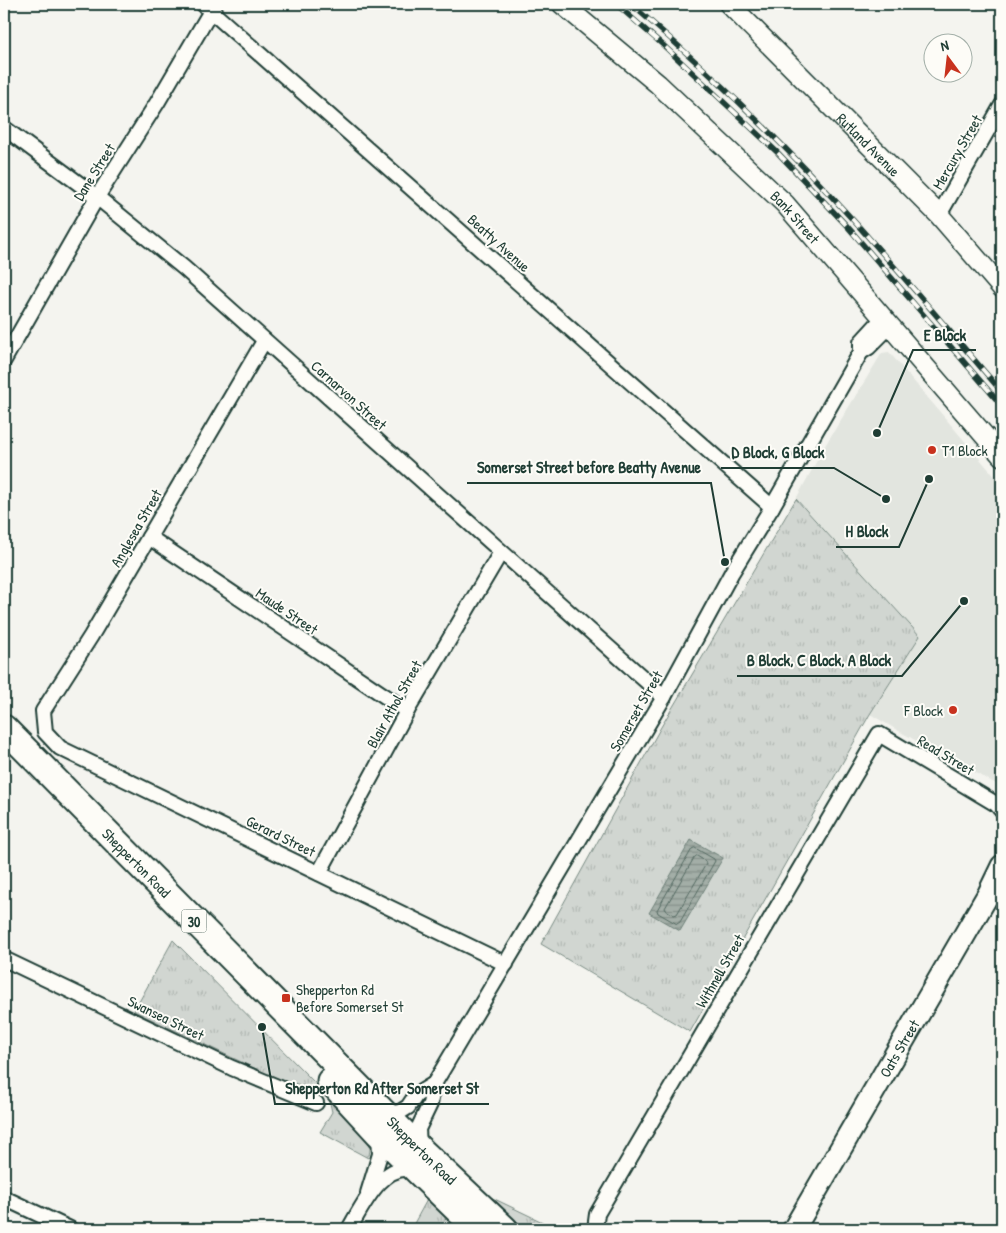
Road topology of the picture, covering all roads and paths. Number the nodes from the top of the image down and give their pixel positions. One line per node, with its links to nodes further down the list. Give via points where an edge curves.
1 (562, 4): 9 (street, Bank Street, via 658,84 785,204)
2 (729, 4): 7 (street, Rutland Avenue)
3 (210, 6): 6 (street, Dane Street, via 157,104); 13 (street, Beatty Avenue)
4 (1002, 105): 7 (street, Mercury Street)
5 (4, 128): 6 (street, Carnarvon Street)
6 (97, 197): 10 (street, Carnarvon Street, via 184,268); 11 (street, Dane Street)
7 (940, 215): 8 (street, Rutland Avenue)
8 (1002, 288)
9 (886, 322): 12 (street, Bank Street); 13 (street, Somerset Street, via 862,342 861,352)
10 (264, 341): 14 (street, Anglesea Street); 15 (street, Carnarvon Street)
11 (4, 360)
12 (1002, 456)
13 (772, 507): 16 (street, Somerset Street)
14 (149, 537): 17 (street, Maude Street); 19 (street, Anglesea Street, via 44,711)
15 (501, 552): 16 (street, Carnarvon Street); 17 (street, Blair Athol Street)
16 (664, 696): 26 (street, Somerset Street)
17 (407, 711): 24 (street, Blair Athol Street)
18 (4, 728): 29 (highway, Shepperton Road / 30)
19 (45, 732): 24 (street, Gerard Street, via 60,748)
20 (879, 734): 22 (street, Read Street); 33 (street, Withnell Street, via 597,1214)
21 (4, 746): 29 (highway, Shepperton Road / 30)
22 (1000, 806)
23 (1002, 866): 38 (main road, Oats Street)
24 (320, 873): 26 (street, Gerard Street)
25 (4, 959): 28 (street, Swansea Street, via 232,1068)
26 (506, 964): 27 (street, Somerset Street)
27 (434, 1084): 29 (street, Somerset Street); 30 (street, Somerset Street, via 430,1104 418,1129)
28 (316, 1103)
29 (382, 1124): 30 (highway, Shepperton Road / 30); 31 (street, via 380,1154)
30 (418, 1159): 31 (street, via 385,1177); 36 (highway, Shepperton Road / 30); 37 (highway, Shepperton Road / 30)
31 (367, 1197): 35 (street)
32 (4, 1198): 34 (street)
33 (594, 1228)
34 (70, 1229)
35 (349, 1229)
36 (477, 1229)
37 (505, 1229)
38 (794, 1229)

